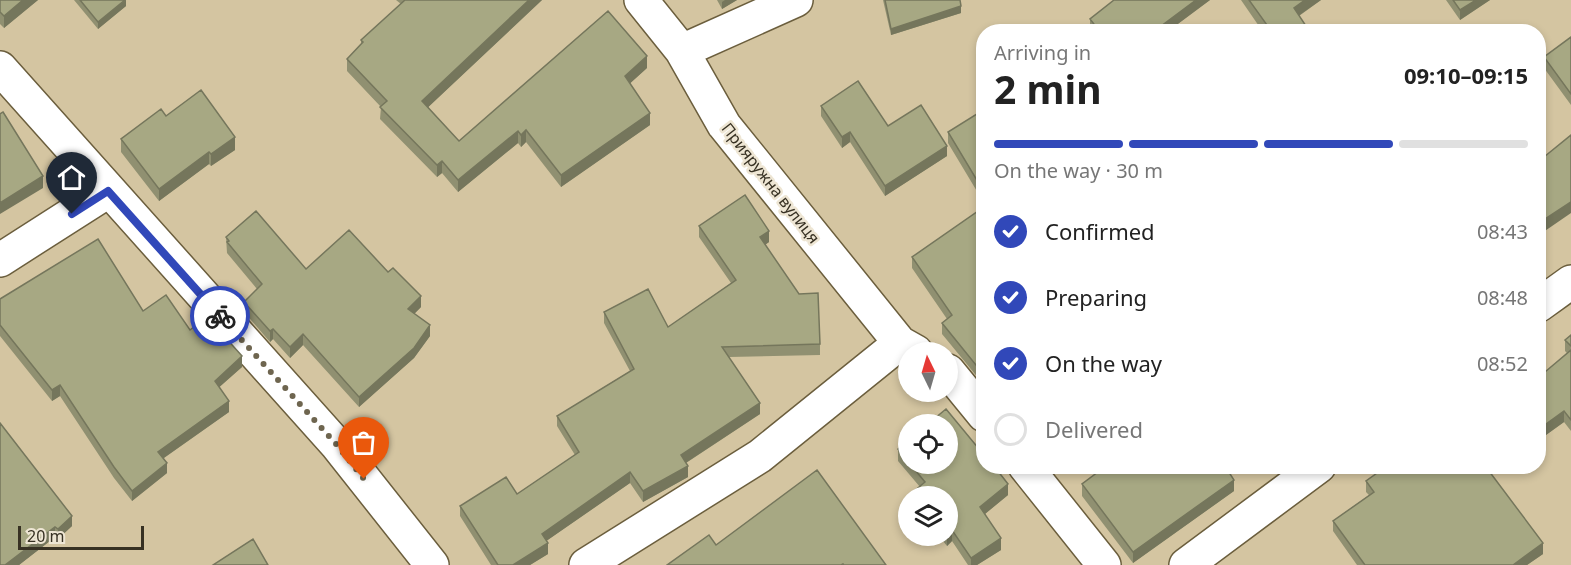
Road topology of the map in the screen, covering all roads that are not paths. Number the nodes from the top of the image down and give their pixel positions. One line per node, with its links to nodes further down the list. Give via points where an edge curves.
1 (641, 0): 3 (street, Прияружна вулиця)
2 (796, 0): 3 (street)
3 (682, 51): 9 (street, Прияружна вулиця, via 724,125)
4 (0, 68): 5 (street)
5 (108, 191): 6 (street); 15 (street, via 337,445)
6 (0, 260)
7 (1571, 282): 8 (street)
8 (1546, 300)
9 (903, 342)
10 (898, 355): 16 (street, via 760,456)
11 (958, 383): 12 (street)
12 (976, 405)
13 (1031, 474): 17 (street)
14 (1308, 474): 18 (street)
15 (432, 565)
16 (586, 565)
17 (1104, 565)
18 (1186, 565)

